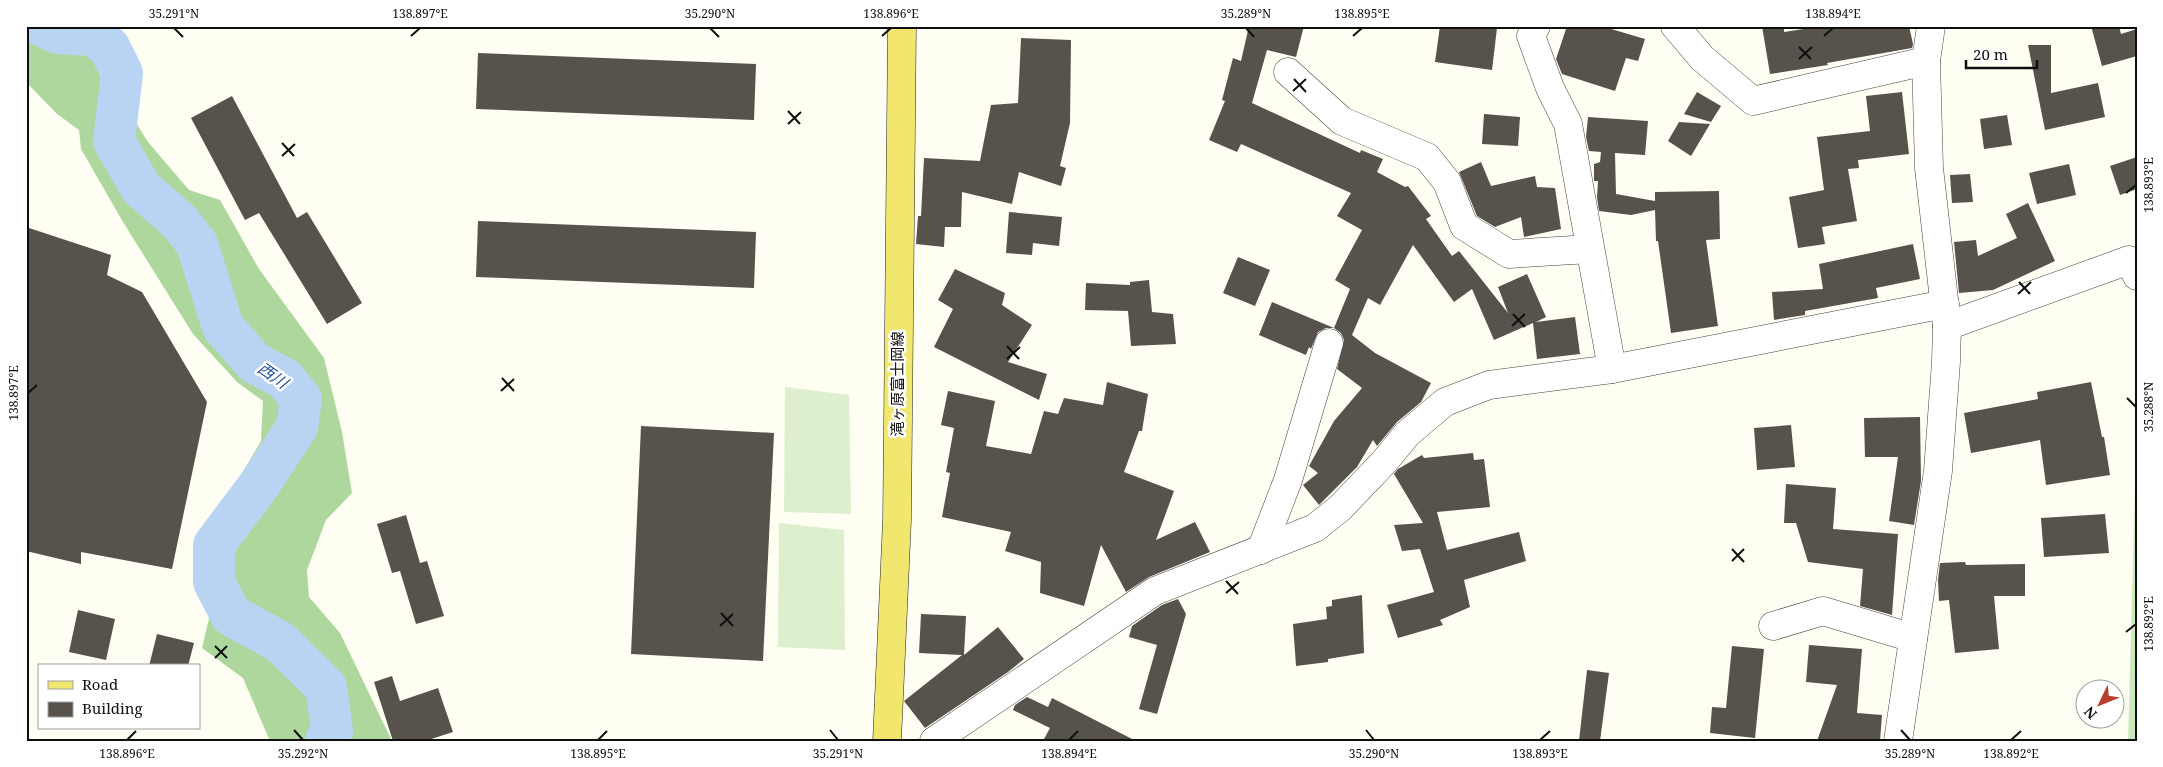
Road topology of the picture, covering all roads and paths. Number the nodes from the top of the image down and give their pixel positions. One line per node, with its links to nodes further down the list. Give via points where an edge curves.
1 (902, 26): 16 (main road, 滝ヶ原富士岡線, via 897,520)
2 (1536, 26): 7 (street, via 1531,36 1550,88 1568,124)
3 (1675, 26): 5 (street, via 1702,58 1753,101)
4 (1931, 26): 5 (street)
5 (1926, 60): 9 (street, via 1929,168)
6 (1288, 72): 7 (street, via 1342,121 1427,157 1447,182 1464,226 1509,254)
7 (1590, 249): 11 (street)
8 (2137, 276): 9 (street, via 2129,260)
9 (1946, 315): 11 (street); 14 (street, via 1938,471)
10 (1329, 343): 12 (street, via 1288,480)
11 (1612, 369): 12 (street, via 1489,385 1445,402 1407,434 1340,508 1315,528)
12 (1262, 550): 15 (street, via 1155,592)
13 (1773, 626): 14 (street, via 1824,611)
14 (1913, 638): 17 (street)
15 (944, 738)
16 (887, 741)
17 (1898, 741)

